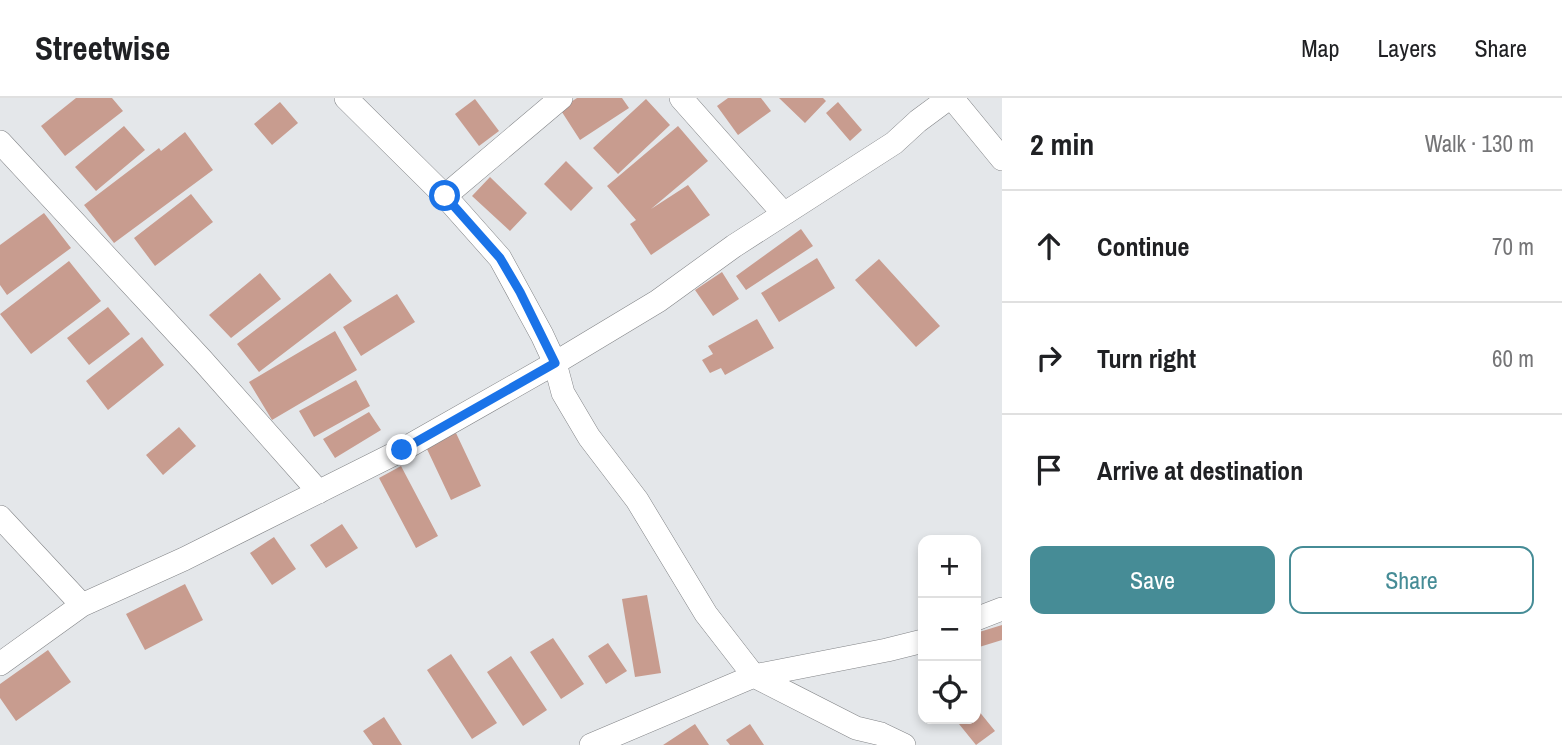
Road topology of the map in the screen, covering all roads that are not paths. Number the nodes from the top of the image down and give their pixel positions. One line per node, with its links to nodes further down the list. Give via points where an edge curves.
1 (346, 98): 7 (street)
2 (561, 98): 7 (street)
3 (681, 98): 8 (street)
4 (951, 98): 6 (street); 8 (street, via 894,143)
5 (0, 142): 10 (street)
6 (1002, 159)
7 (445, 196): 9 (street, via 500,258)
8 (783, 213): 9 (street, via 658,300)
9 (555, 363): 10 (street); 17 (street, via 563,393 589,437 637,499 706,614)
10 (319, 492): 12 (street)
11 (0, 517): 12 (street)
12 (82, 606): 16 (street)
13 (1002, 609): 14 (street)
14 (981, 617)
15 (918, 642): 17 (street)
16 (0, 664)
17 (754, 676): 18 (street); 19 (street, via 856,728)
18 (591, 745)
19 (904, 745)

